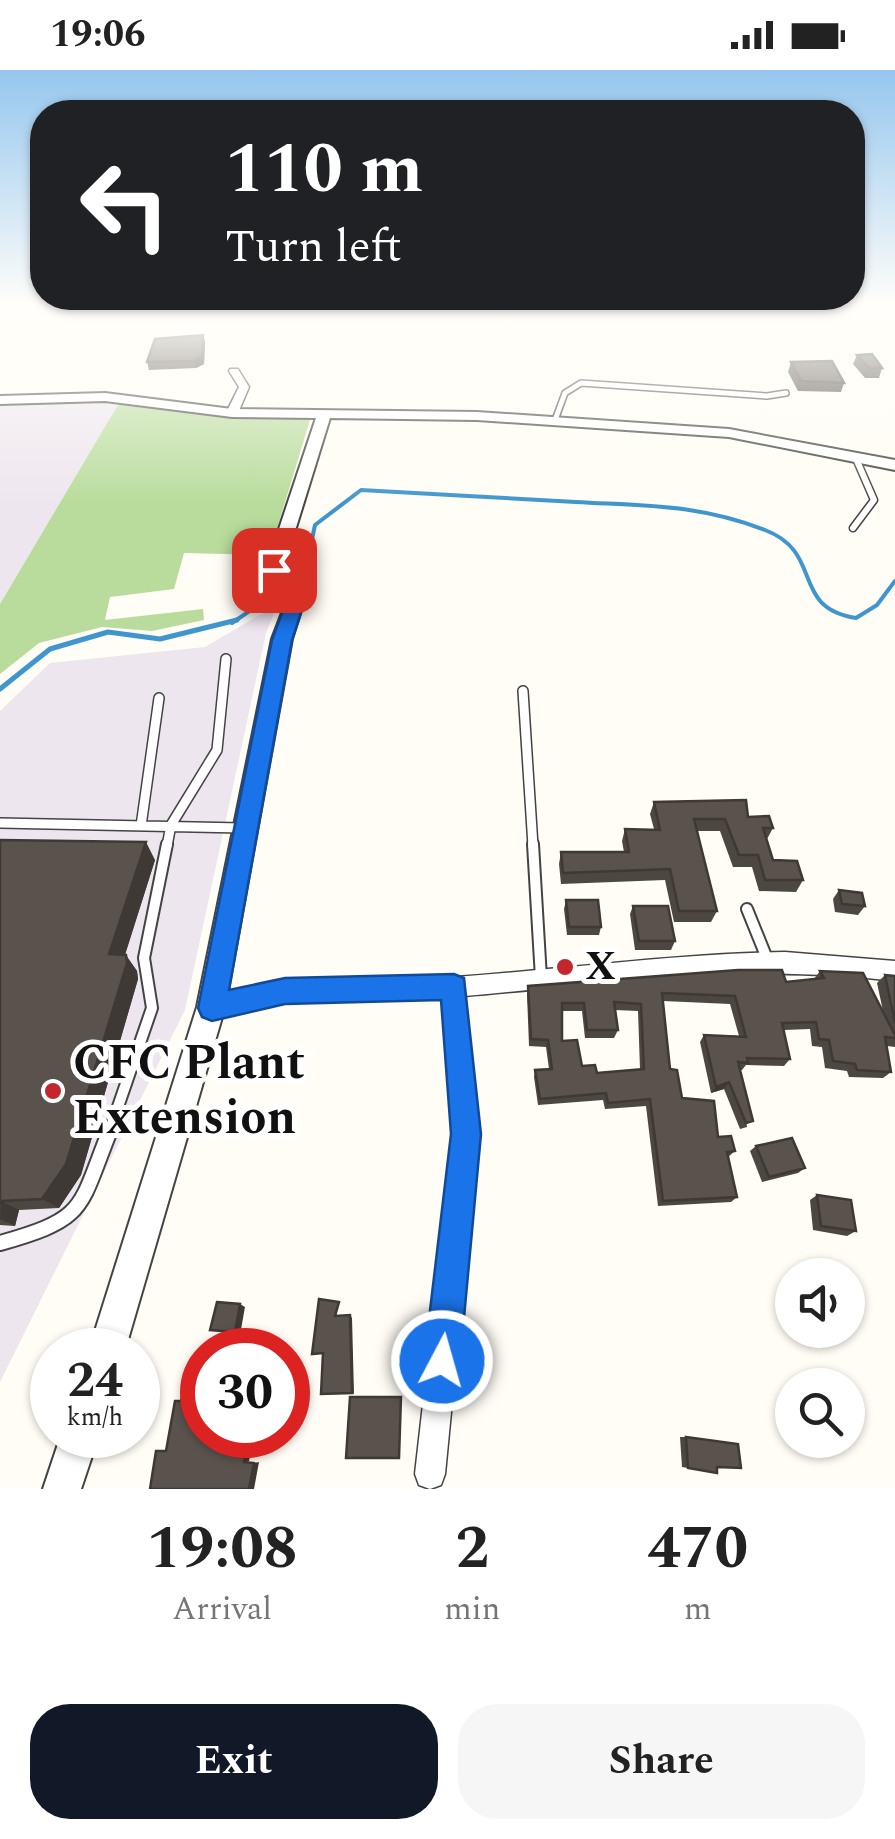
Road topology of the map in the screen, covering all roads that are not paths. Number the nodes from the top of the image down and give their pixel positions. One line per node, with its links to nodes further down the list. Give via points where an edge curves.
1 (235, 372): 4 (street, via 244,387)
2 (786, 393): 6 (lane, via 581,383 565,393)
3 (0, 400): 4 (street, via 104,397)
4 (232, 412): 5 (street)
5 (324, 416): 6 (street); 16 (street, via 272,575 294,604)
6 (554, 420): 7 (street, via 751,435)
7 (857, 461): 8 (street); 9 (lane, via 874,500)
8 (895, 465)
9 (853, 528)
10 (226, 659): 14 (lane, via 217,750)
11 (523, 691): 20 (lane)
12 (159, 698): 15 (lane)
13 (0, 824): 15 (lane)
14 (171, 825): 15 (lane); 16 (lane); 23 (lane, via 144,958 150,1019 77,1211 53,1228)
15 (141, 826)
16 (246, 828): 22 (street)
17 (747, 909): 18 (lane)
18 (768, 961): 19 (street); 20 (street)
19 (895, 971)
20 (541, 978): 21 (street)
21 (454, 987): 22 (street, via 285,991); 26 (street, via 466,1134)
22 (212, 1008): 24 (street)
23 (0, 1243)
24 (113, 1328)
25 (72, 1458): 27 (street)
26 (430, 1474)
27 (62, 1489)

